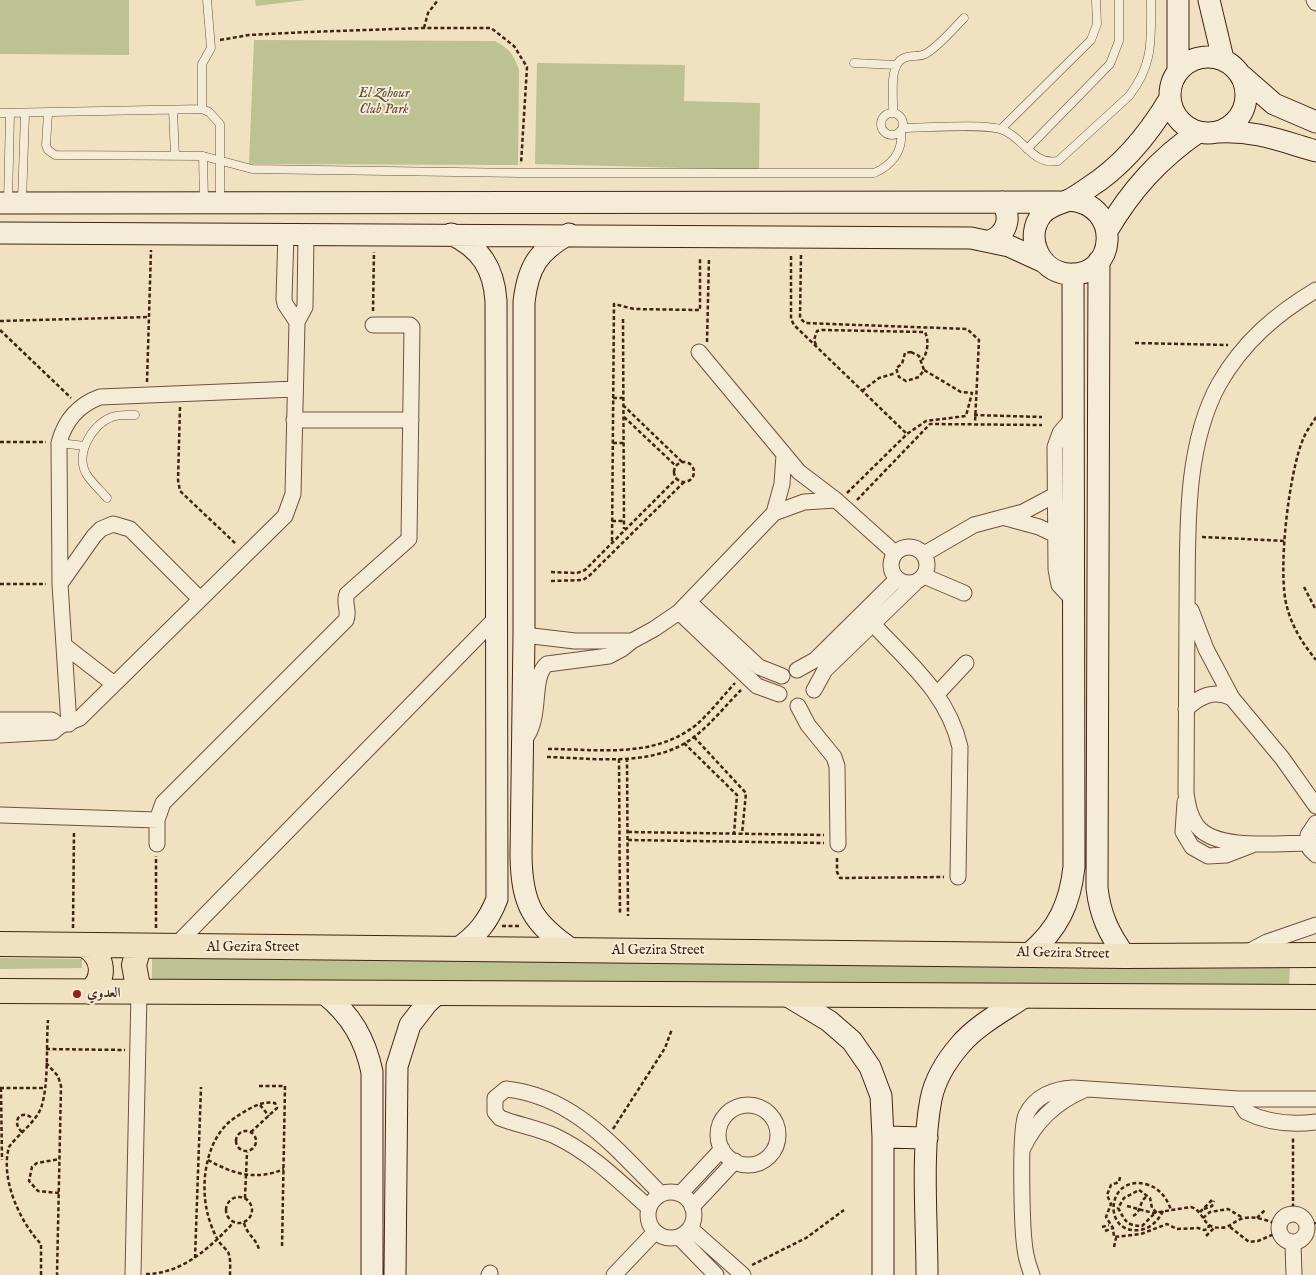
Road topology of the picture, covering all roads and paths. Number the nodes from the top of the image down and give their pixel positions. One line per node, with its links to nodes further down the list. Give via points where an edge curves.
1 (207, 0): 12 (lane)
2 (438, 0): 11 (path, via 428,13)
3 (1096, 0): 28 (lane, via 1097,24 1092,40)
4 (1120, 0): 32 (lane, via 1119,41 1110,64)
5 (1151, 0): 32 (lane, via 1150,56 1142,77 1128,96 1058,161 1041,161)
6 (1314, 0): 7 (street)
7 (1316, 3)
8 (1210, 8): 9 (street, via 1195,24); 13 (street)
9 (1178, 10): 16 (street)
10 (964, 18): 15 (lane, via 929,52 902,58)
11 (424, 28): 12 (path, via 249,35 227,41); 37 (path, via 491,28 525,59 527,78)
12 (210, 40): 20 (lane, via 211,51 202,64)
13 (1222, 59): 16 (street, via 1203,56); 17 (street)
14 (854, 63): 15 (lane)
15 (896, 65): 23 (lane)
16 (1178, 70): 18 (street, via 1170,89)
17 (1242, 76): 19 (street); 30 (street, via 1246,89 1240,116 1230,126)
18 (1170, 100): 30 (street, via 1179,120); 38 (street, via 1126,157 1109,173)
19 (1279, 107): 27 (street); 31 (street, via 1267,123)
20 (202, 109): 21 (lane); 36 (lane, via 210,112 220,124)
21 (173, 110): 22 (lane); 34 (lane)
22 (48, 113): 26 (lane); 34 (lane, via 46,145 55,155)
23 (893, 113): 29 (lane, via 900,116); 29 (lane, via 882,118 883,130 889,135)
24 (0, 114): 25 (lane)
25 (10, 114): 26 (lane); 40 (lane)
26 (25, 114): 40 (lane)
27 (1316, 122)
28 (1001, 129): 29 (lane); 32 (lane)
29 (902, 130): 37 (lane, via 896,157 874,173)
30 (1208, 132): 31 (street, via 1240,131); 43 (street, via 1176,148 1149,172 1126,200)
31 (1268, 136): 33 (street)
32 (1027, 149)
33 (1316, 151)
34 (175, 156): 35 (lane)
35 (203, 156): 36 (lane); 42 (lane)
36 (220, 160): 37 (lane, via 252,169); 42 (lane)
37 (521, 173)
38 (1064, 201): 39 (street); 43 (street, via 1086,203 1094,208); 57 (street, via 1042,214 1034,233 1035,244)
39 (1002, 202): 42 (street); 51 (street, via 1007,213 1007,225 1001,235)
40 (10, 204): 41 (street)
41 (125, 204): 42 (street); 45 (street)
42 (212, 204)
43 (1108, 231): 56 (street, via 1105,252)
44 (0, 233): 45 (street)
45 (125, 233): 46 (street)
46 (152, 233): 47 (street); 66 (path)
47 (296, 233): 48 (street); 69 (street, via 305,307); 69 (street, via 284,299)
48 (374, 234): 49 (street); 70 (path)
49 (451, 234): 50 (street); 60 (street, via 480,253 495,284)
50 (570, 234): 51 (street, via 971,238); 63 (street, via 550,245 536,261 526,280)
51 (990, 241): 57 (street)
52 (791, 256): 74 (path, via 791,319)
53 (801, 256): 88 (path, via 800,318 805,323 967,329 976,334 979,340)
54 (700, 258): 64 (path)
55 (709, 258): 65 (path)
56 (1099, 261): 58 (street, via 1087,270); 62 (street)
57 (1044, 262): 58 (street, via 1057,271)
58 (1073, 274): 61 (street)
59 (1316, 290): 73 (street, via 1288,307)
60 (496, 301): 63 (street); 138 (street)
61 (1073, 301): 62 (street, via 1083,297); 94 (street)
62 (1099, 301): 180 (street)
63 (524, 302): 140 (street)
64 (700, 310): 65 (path); 83 (path, via 634,309 614,304)
65 (708, 310): 75 (path)
66 (148, 317): 68 (path); 82 (path)
67 (623, 319): 84 (path)
68 (0, 321)
69 (297, 322): 79 (street)
70 (373, 325): 93 (street, via 412,327)
71 (0, 330): 86 (path)
72 (1135, 343): 73 (path)
73 (1245, 345): 117 (street, via 1219,384 1205,416 1196,449)
74 (816, 347): 76 (path, via 816,331 822,330 925,332 928,337); 80 (path)
75 (703, 357): 103 (street)
76 (922, 360): 77 (path); 78 (path, via 915,353 905,353)
77 (924, 370): 78 (path, via 919,378 911,381 902,380); 97 (path, via 961,392 972,393 970,409 966,416 926,421)
78 (896, 373): 80 (path, via 879,378)
79 (295, 389): 81 (street); 92 (street)
80 (862, 391): 97 (path)
81 (180, 393): 82 (street); 121 (path, via 180,491)
82 (148, 394): 86 (street, via 100,397)
83 (613, 398): 84 (path); 100 (path)
84 (624, 398): 85 (path)
85 (624, 404): 89 (path); 104 (path)
86 (81, 408): 99 (street, via 70,417)
87 (135, 414): 102 (lane, via 112,416 100,423)
88 (974, 415): 90 (path); 95 (path)
89 (624, 416): 101 (path); 105 (path)
90 (1042, 417)
91 (1316, 417): 119 (path, via 1304,438 1292,483)
92 (294, 420): 93 (street); 121 (street, via 292,502 285,516)
93 (411, 420): 168 (street, via 409,539 347,594 346,620 163,804)
94 (1072, 420): 108 (street, via 1060,433 1055,447); 135 (street)
95 (975, 423): 96 (path); 110 (path, via 930,424)
96 (1042, 425)
97 (907, 434): 110 (path)
98 (0, 442): 99 (path)
99 (59, 443): 102 (lane); 130 (street)
100 (613, 443): 101 (path); 113 (path)
101 (624, 443): 114 (path)
102 (85, 446): 109 (lane, via 83,460 86,473)
103 (784, 455): 110 (street, via 799,472); 111 (street, via 782,484)
104 (682, 462): 105 (path); 107 (path, via 690,464 694,471)
105 (676, 466): 106 (path)
106 (676, 478): 107 (path); 115 (path)
107 (684, 482): 125 (path)
108 (1055, 495): 112 (street); 116 (street)
109 (107, 498)
110 (840, 504): 111 (street, via 804,502); 120 (street)
111 (774, 513): 136 (street)
112 (1005, 518): 116 (street); 122 (street, via 974,525)
113 (612, 521): 114 (path); 118 (path)
114 (624, 521): 115 (path)
115 (624, 529): 118 (path)
116 (1056, 535): 135 (street, via 1057,580)
117 (1187, 536): 119 (path); 133 (street)
118 (612, 541): 123 (path)
119 (1286, 541): 143 (path, via 1282,577 1286,606 1294,627)
120 (895, 553): 122 (street, via 906,547); 126 (street, via 890,566)
121 (246, 554): 134 (street)
122 (924, 554): 127 (street, via 928,565)
123 (585, 570): 124 (path); 125 (path)
124 (551, 572)
125 (589, 576): 128 (path, via 584,580)
126 (897, 579): 127 (street, via 902,582); 145 (street, via 815,660)
127 (920, 580): 132 (street); 139 (street)
128 (551, 581)
129 (0, 584): 130 (path)
130 (60, 584): 134 (street, via 94,536 113,524 130,529); 142 (street)
131 (1304, 587): 137 (path)
132 (964, 593)
133 (1187, 596): 152 (street, via 1206,649); 154 (street)
134 (200, 599): 148 (street)
135 (1073, 600): 179 (street)
136 (684, 607): 141 (street, via 654,630); 146 (street, via 759,667); 147 (street)
137 (1316, 610)
138 (497, 617): 177 (street); 189 (street)
139 (873, 624): 149 (street, via 824,670); 150 (street)
140 (524, 635): 141 (street, via 575,641); 160 (street)
141 (632, 641): 160 (street, via 609,656 576,662 552,662 542,668 534,721)
142 (65, 646): 148 (street); 156 (street)
143 (1316, 660)
144 (966, 663): 150 (street)
145 (797, 670): 146 (street); 149 (street, via 808,674)
146 (782, 676): 151 (street)
147 (747, 677): 151 (street, via 757,686); 158 (path); 161 (path, via 696,724 667,742 636,750)
148 (114, 684): 156 (street, via 80,718)
149 (814, 690): 153 (street, via 808,701)
150 (938, 693): 181 (street, via 952,719 960,747)
151 (778, 694): 153 (street, via 786,703)
152 (1232, 698): 154 (street, via 1209,694 1196,699); 165 (street, via 1282,758)
153 (798, 706): 174 (street, via 837,766)
154 (1186, 709): 176 (street, via 1186,793 1188,811 1198,827 1213,838 1231,842)
155 (0, 720): 156 (street, via 52,720)
156 (65, 725): 157 (street, via 54,732)
157 (0, 735)
158 (694, 737): 159 (path); 172 (path, via 746,793)
159 (684, 742): 163 (path, via 664,752); 171 (path, via 737,795)
160 (522, 744): 178 (street)
161 (548, 748)
162 (547, 757): 164 (path)
163 (627, 758): 164 (path); 170 (path)
164 (619, 759): 182 (path)
165 (1316, 806)
166 (0, 815): 167 (street)
167 (74, 817): 168 (street); 188 (path)
168 (157, 820): 175 (street)
169 (1316, 823): 176 (street, via 1308,835)
170 (628, 832): 171 (path); 173 (path)
171 (734, 834): 172 (path)
172 (742, 834): 174 (path)
173 (628, 840): 174 (path); 183 (path)
174 (838, 840): 181 (path, via 837,872 840,878)
175 (157, 844): 189 (path)
176 (1312, 849)
177 (498, 856): 178 (street); 185 (street, via 497,899)
178 (521, 856): 186 (street, via 522,885 531,912)
179 (1074, 867): 180 (street); 192 (street, via 1069,900 1058,924)
180 (1097, 868): 195 (street, via 1099,906 1105,924)
181 (958, 876)
182 (620, 914)
183 (628, 916)
184 (1313, 922): 194 (street)
185 (483, 926): 186 (path); 190 (street)
186 (542, 926): 191 (street, via 549,935)
187 (0, 944): 188 (main road, Al Gezira Street)
188 (79, 946): 189 (main road, Al Gezira Street); 197 (main road, via 96,954 101,966 100,978)
189 (156, 947): 190 (main road, Al Gezira Street); 198 (main road, via 134,965)
190 (457, 949): 191 (main road, Al Gezira Street)
191 (574, 951): 192 (main road, Al Gezira Street)
192 (1030, 953): 195 (main road, Al Gezira Street)
193 (1316, 954): 194 (main road, Al Gezira Street)
194 (1241, 955): 195 (main road, Al Gezira Street)
195 (1125, 956)
196 (0, 991): 197 (main road)
197 (90, 992): 198 (main road)
198 (138, 992): 200 (main road); 207 (street)
199 (438, 993): 200 (main road); 201 (main road); 210 (street, via 410,1025 400,1052)
200 (325, 994): 209 (street, via 357,1028 369,1057)
201 (786, 995): 202 (main road); 225 (street, via 829,1021 852,1041 870,1067 881,1096)
202 (1024, 997): 203 (main road); 226 (street, via 983,1024 960,1044 943,1069 932,1098)
203 (1316, 997)
204 (48, 1020): 206 (path)
205 (672, 1029): 224 (path, via 665,1048)
206 (46, 1049): 207 (path); 208 (path)
207 (137, 1050): 282 (street)
208 (46, 1064): 214 (path); 229 (path, via 58,1076 62,1086)
209 (373, 1082): 210 (street); 287 (street)
210 (396, 1083): 288 (street)
211 (259, 1086): 234 (path, via 285,1086)
212 (201, 1087): 279 (path)
213 (0, 1088): 214 (path); 231 (path)
214 (44, 1088): 219 (path, via 41,1109)
215 (1238, 1099): 216 (street); 221 (street, via 1242,1109 1250,1115); 293 (street, via 1085,1090 1052,1108 1035,1127 1023,1150 1024,1235)
216 (1316, 1099)
217 (260, 1105): 218 (path); 218 (path, via 268,1101 275,1103 277,1108); 230 (path, via 227,1123 215,1140)
218 (269, 1116): 223 (path)
219 (33, 1119): 222 (path); 222 (path, via 24,1114 18,1117 17,1128)
220 (1316, 1122): 221 (street)
221 (1293, 1124): 253 (path)
222 (22, 1132): 231 (path, via 7,1148)
223 (251, 1132): 228 (path, via 256,1142); 228 (path, via 240,1132 236,1140 238,1148)
224 (606, 1138): 238 (street); 245 (street, via 580,1116 518,1090 506,1088 495,1098 495,1112 500,1118 569,1143 601,1165)
225 (883, 1138): 226 (street); 291 (street)
226 (927, 1138): 292 (street)
227 (722, 1149): 232 (street); 232 (street, via 720,1125 726,1115 748,1105 769,1113 776,1124 776,1147 758,1163 746,1165); 239 (street)
228 (247, 1151): 235 (path)
229 (60, 1159): 237 (path); 237 (path, via 37,1163 29,1174 29,1181 38,1192)
230 (208, 1160): 235 (path); 274 (path, via 204,1186 207,1212)
231 (2, 1161): 233 (path)
232 (735, 1161): 244 (street)
233 (2, 1166)
234 (284, 1169): 235 (path, via 274,1174); 277 (path)
235 (246, 1176): 241 (path)
236 (1120, 1177): 262 (path, via 1107,1193 1111,1204 1106,1217)
237 (59, 1193): 284 (path)
238 (660, 1194): 239 (street); 245 (street)
239 (680, 1194): 244 (street)
240 (1146, 1197): 248 (path)
241 (245, 1198): 259 (path, via 234,1197 227,1205 227,1215); 260 (path, via 253,1210)
242 (1213, 1201): 252 (path, via 1212,1206)
243 (1127, 1206): 248 (path)
244 (692, 1207): 271 (street, via 693,1221)
245 (649, 1208): 270 (street, via 650,1225)
246 (1266, 1209): 258 (path)
247 (844, 1210): 281 (path, via 806,1238)
248 (1140, 1210): 251 (path); 254 (path)
249 (1171, 1210): 250 (path); 250 (path, via 1159,1191 1137,1183 1115,1194 1112,1211 1121,1226 1129,1230 1149,1227); 252 (path, via 1191,1207)
250 (1163, 1211): 251 (path)
251 (1156, 1212): 251 (path, via 1152,1210 1150,1198 1139,1190 1124,1198 1118,1208 1126,1223 1131,1225 1142,1226)
252 (1200, 1212): 256 (path)
253 (1292, 1214): 261 (street); 268 (street, via 1282,1220)
254 (1133, 1216)
255 (16, 1218): 283 (path, via 41,1244)
256 (1203, 1218): 257 (path, via 1210,1212 1228,1209); 263 (path)
257 (1243, 1218): 258 (path); 265 (path)
258 (1257, 1218): 268 (path)
259 (234, 1222): 260 (path); 274 (path)
260 (244, 1223): 278 (path)
261 (1312, 1224): 275 (street, via 1305,1237)
262 (1110, 1225): 266 (path); 267 (path)
263 (1209, 1225): 264 (path); 273 (path, via 1204,1230 1177,1229 1166,1224 1141,1234)
264 (1215, 1227): 265 (path); 272 (path)
265 (1230, 1227): 268 (path, via 1236,1235 1249,1242 1258,1241)
266 (1102, 1228)
267 (1114, 1228): 269 (path); 273 (path)
268 (1279, 1228): 275 (street, via 1287,1241)
269 (1105, 1231)
270 (655, 1232): 271 (street, via 662,1237); 289 (street)
271 (685, 1232): 281 (street); 290 (street)
272 (1206, 1236)
273 (1116, 1238): 276 (path)
274 (218, 1240): 279 (path); 286 (path, via 229,1254)
275 (1294, 1243): 294 (street)
276 (1114, 1247)
277 (282, 1248)
278 (259, 1250)
279 (195, 1258): 280 (path)
280 (166, 1270): 282 (path, via 156,1274); 285 (path)
281 (742, 1273)
282 (133, 1274)
283 (41, 1275)
284 (57, 1275)
285 (166, 1275)
286 (230, 1275)
287 (372, 1275)
288 (396, 1275)
289 (614, 1275)
290 (716, 1275)
291 (884, 1275)
292 (927, 1275)
293 (1032, 1275)
294 (1294, 1275)

